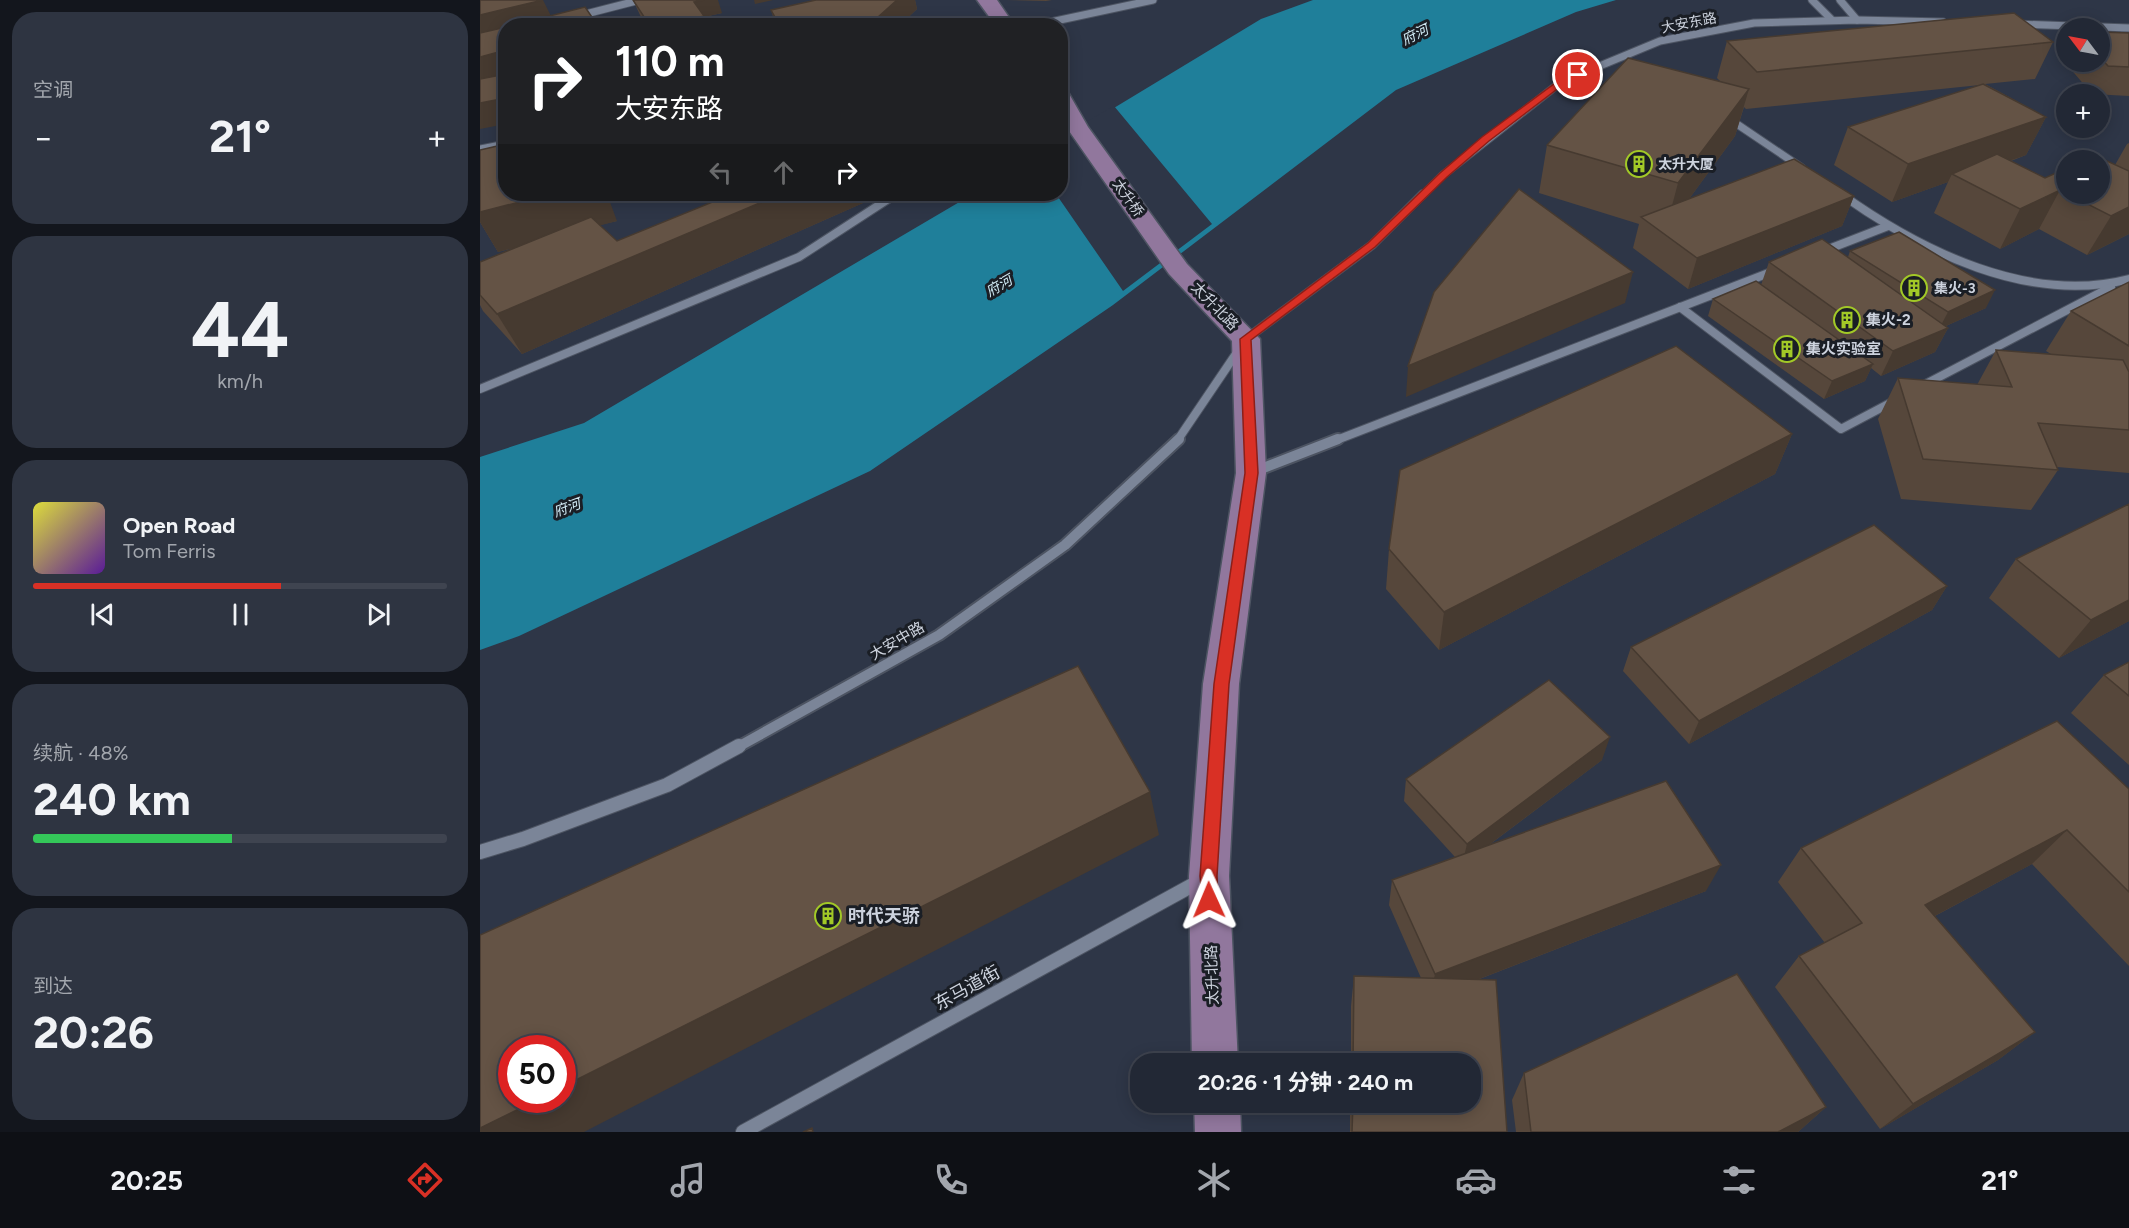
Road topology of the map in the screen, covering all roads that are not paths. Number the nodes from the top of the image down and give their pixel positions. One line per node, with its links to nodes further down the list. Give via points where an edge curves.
1 (640, 0): 6 (street)
2 (987, 0): 7 (main road)
3 (1153, 0): 8 (street)
4 (1812, 0): 9 (street)
5 (1840, 0): 10 (street)
6 (572, 18)
7 (1000, 18)
8 (1068, 18)
9 (1832, 20): 10 (street, 大安东路); 14 (street, 大安东路, via 1754,23 1660,41)
10 (1857, 20): 11 (street, 大安东路)
11 (1952, 22)
12 (2011, 24): 13 (street)
13 (2129, 28)
14 (1632, 53): 15 (street); 32 (street, 大安东路, via 1561,82 1443,175 1371,245)
15 (1641, 60)
16 (1068, 111): 26 (main road, 太升桥)
17 (1720, 113): 20 (street)
18 (498, 146): 19 (street)
19 (480, 149)
20 (1809, 173)
21 (1829, 186): 23 (street)
22 (886, 201): 33 (street, via 799,257)
23 (1888, 226): 24 (street); 28 (street, via 1987,272 2064,286)
24 (1811, 256)
25 (1790, 264): 31 (street)
26 (1178, 269): 32 (main road, 太升北路)
27 (2129, 279): 28 (street)
28 (2113, 285): 29 (street)
29 (2092, 296): 30 (street); 34 (street)
30 (2101, 302)
31 (1680, 307): 35 (street, via 1841,429); 36 (street)
32 (1246, 339): 36 (main road, 太升北路); 37 (street, 大安中路, via 1180,438 1065,545 939,635 667,785)
33 (480, 389)
34 (1915, 390)
35 (1904, 396)
36 (1251, 473): 38 (main road, 太升北路, via 1221,684)
37 (480, 852)
38 (1209, 876): 39 (main road, 太升北路); 41 (street, 东马道街)
39 (1215, 1053)
40 (1217, 1113): 42 (main road)
41 (743, 1132)
42 (1218, 1132)

